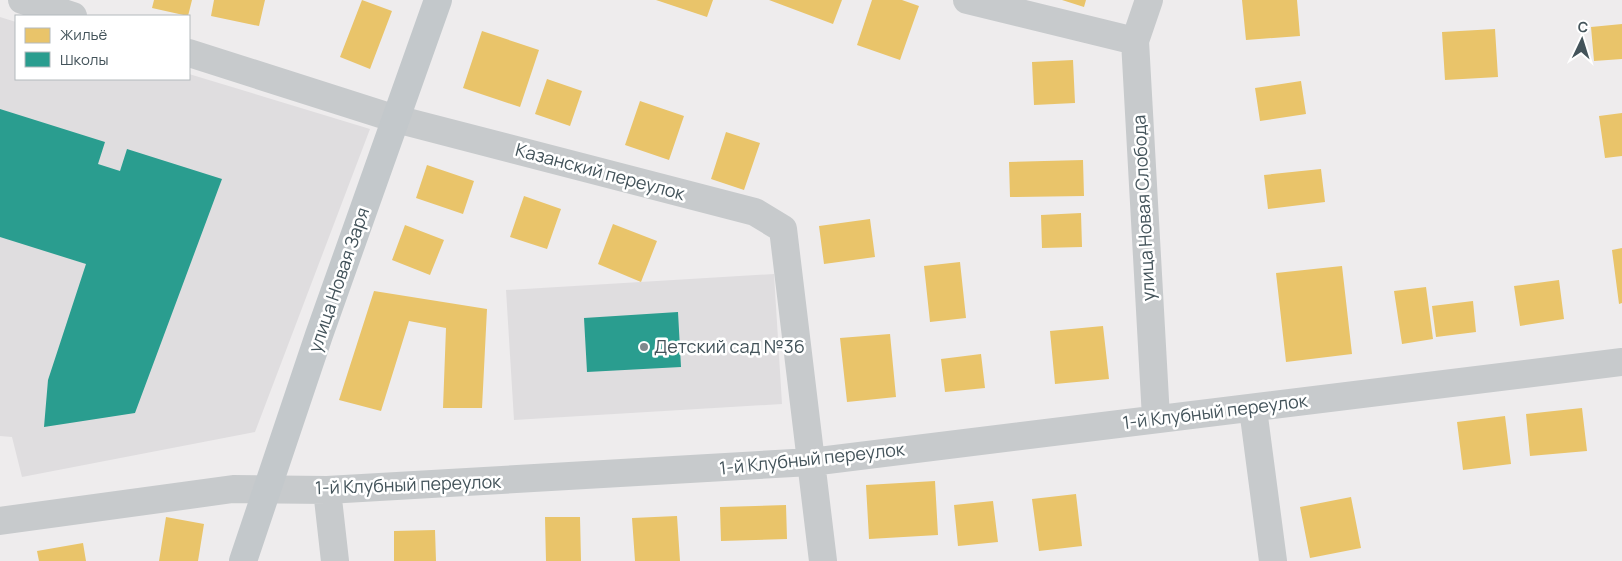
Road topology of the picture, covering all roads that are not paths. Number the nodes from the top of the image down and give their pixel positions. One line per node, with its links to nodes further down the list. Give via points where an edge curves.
1 (22, 0): 5 (street)
2 (438, 0): 8 (main road, улица Новая Заря)
3 (967, 0): 6 (street)
4 (1149, 0): 6 (street, улица Новая Слобода)
5 (70, 15)
6 (1135, 42): 11 (street, улица Новая Слобода)
7 (190, 53): 8 (street, Казанский переулок)
8 (396, 119): 12 (street, Казанский переулок, via 755,212 783,229); 13 (main road, улица Новая Заря)
9 (1622, 362): 10 (street, 1-й Клубный переулок)
10 (1253, 408): 11 (street, 1-й Клубный переулок); 19 (street)
11 (1156, 418): 12 (street, 1-й Клубный переулок)
12 (811, 462): 14 (street, 1-й Клубный переулок); 18 (street)
13 (268, 489): 14 (street, 1-й Клубный переулок); 15 (street, 1-й Клубный переулок, via 233,489); 16 (main road, улица Новая Заря)
14 (327, 490): 17 (street)
15 (0, 521)
16 (243, 561)
17 (334, 561)
18 (823, 561)
19 (1273, 561)

